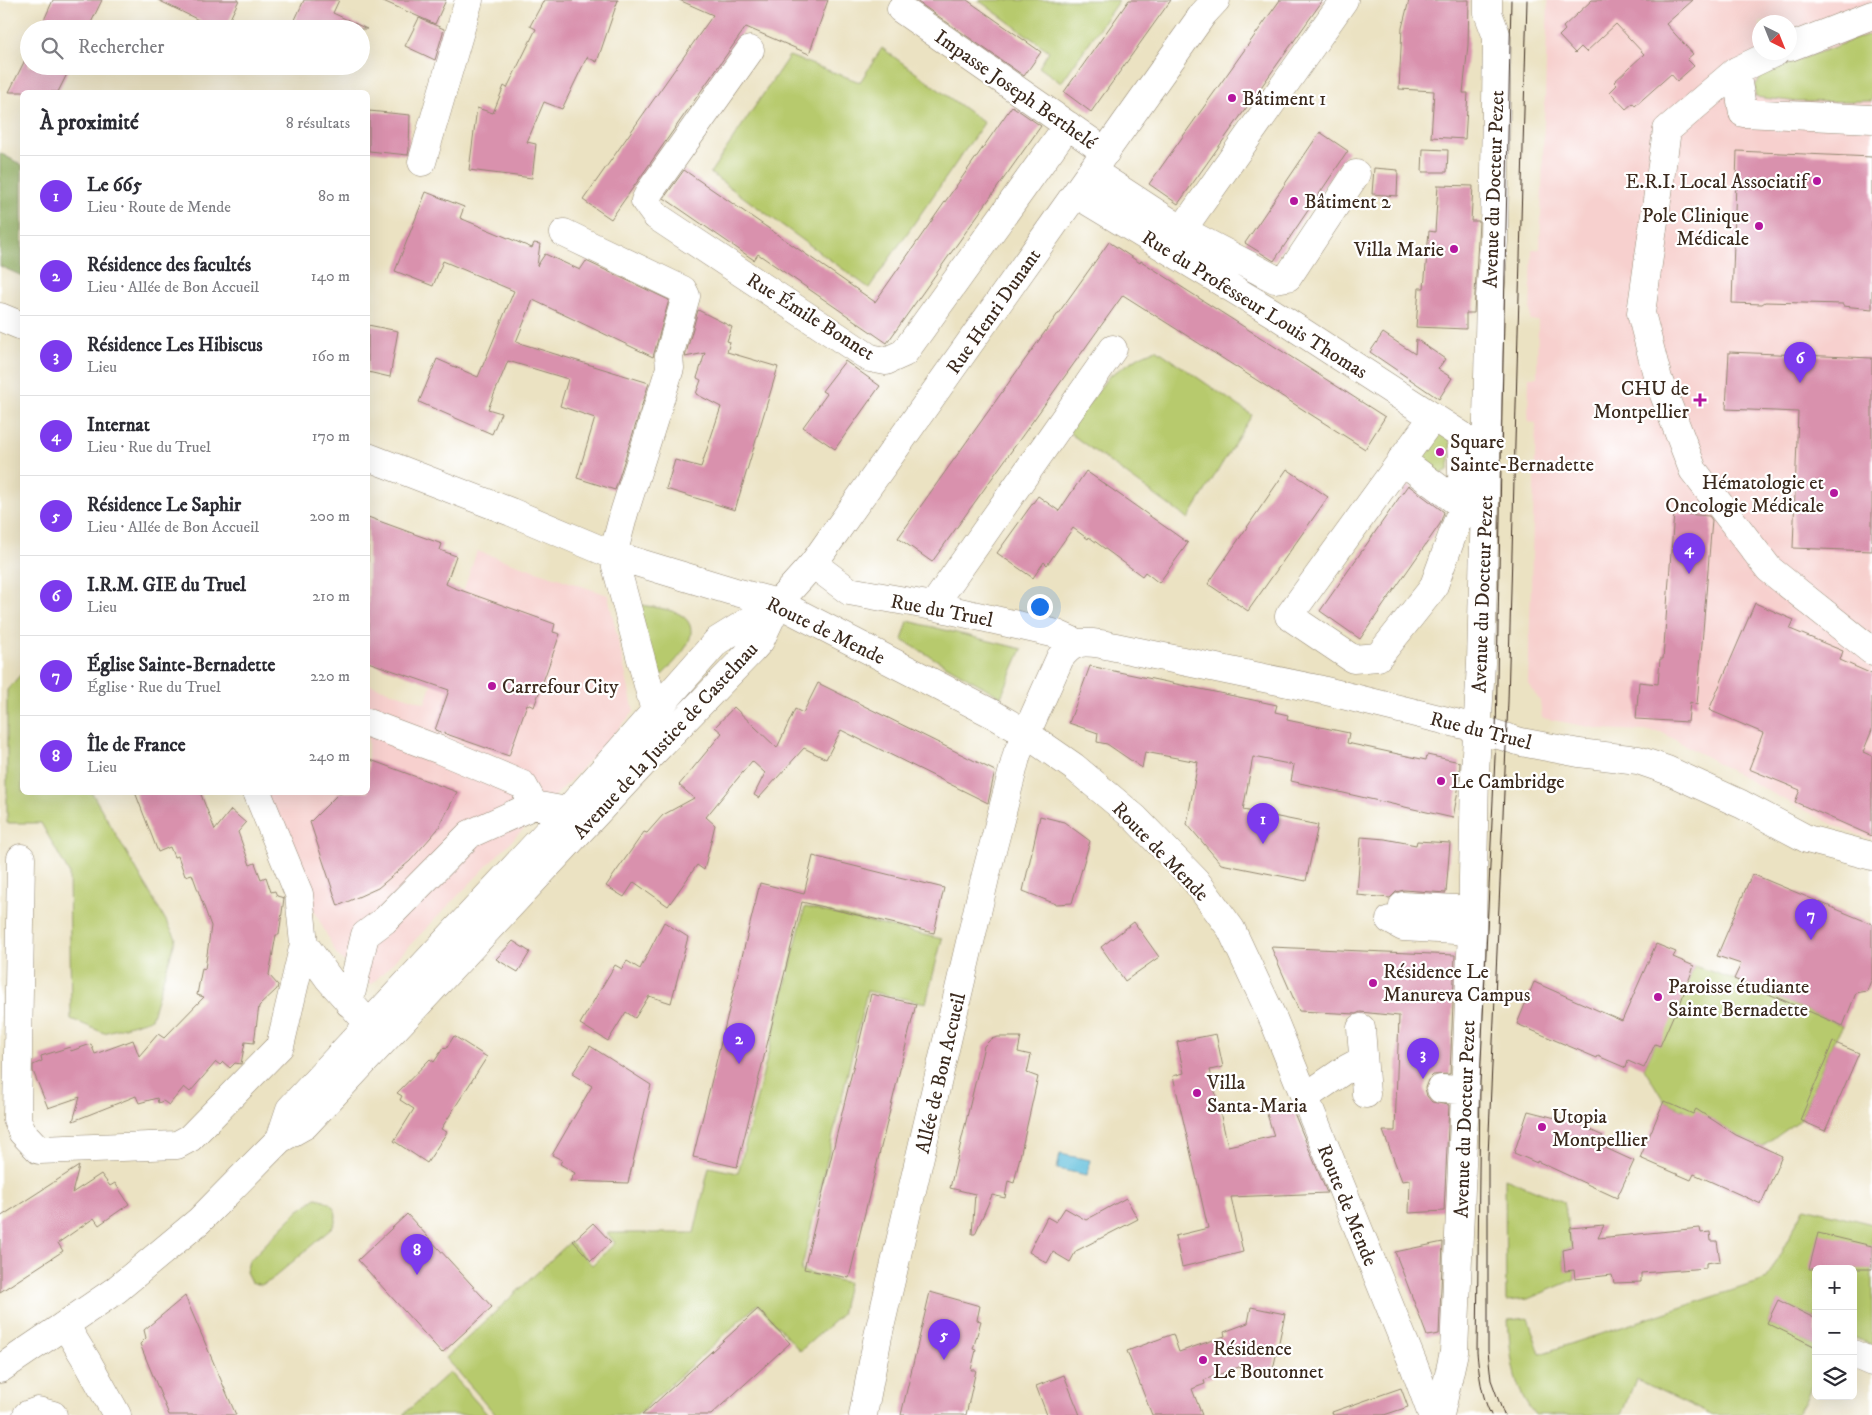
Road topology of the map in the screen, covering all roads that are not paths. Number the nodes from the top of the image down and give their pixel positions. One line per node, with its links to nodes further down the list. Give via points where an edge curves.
1 (469, 0): 13 (street)
2 (1344, 0): 17 (street)
3 (1209, 5): 14 (street, Rue Henri Dunant)
4 (1488, 7): 34 (street, Avenue du Docteur Pezet, via 1497,37 1484,297 1480,663)
5 (901, 8): 12 (street, Impasse Joseph Berthelé)
6 (1872, 15): 7 (street)
7 (1797, 44)
8 (750, 50): 12 (street, Rue Émile Bonnet, via 645,201 656,216 870,358 886,361 904,353)
9 (1759, 60): 10 (street)
10 (1736, 71): 11 (street, via 1743,113); 31 (street, via 1667,130 1641,313 1658,379 1693,470 1769,569)
11 (1872, 119)
12 (1068, 125): 14 (street, Impasse Joseph Berthelé)
13 (422, 162)
14 (1099, 162): 16 (street, Rue Henri Dunant); 17 (street, Impasse Joseph Berthelé)
15 (1356, 174): 17 (street, Impasse Joseph Berthelé, via 1288,277 1275,279)
16 (1076, 194): 22 (street, Rue du Professeur Louis Thomas, via 1273,313); 27 (street, Rue Henri Dunant)
17 (1182, 230)
18 (564, 233): 26 (street, via 684,290 686,296 669,356 670,368 624,512)
19 (0, 317): 20 (street)
20 (20, 325)
21 (1113, 349): 29 (street)
22 (1433, 417): 24 (street); 25 (street, Rue du Professeur Louis Thomas, via 1461,435)
23 (370, 458): 26 (street, Route de Mende)
24 (1402, 460): 25 (street); 25 (street, via 1289,616 1353,659 1378,657 1433,588)
25 (1463, 506)
26 (614, 555): 28 (street, Route de Mende); 32 (street)
27 (814, 564): 28 (street, Rue Henri Dunant); 29 (street, Rue du Truel, via 849,591)
28 (778, 603): 32 (street, Avenue de la Justice de Castelnau, via 717,641); 35 (street, Route de Mende); 50 (street, Avenue de la Justice de Castelnau, via 760,641 752,650 305,1124)
29 (934, 606): 30 (street, Rue du Truel, via 1057,634)
30 (1077, 643): 34 (street, Rue du Truel, via 1101,644 1249,674); 35 (street, via 1060,658)
31 (1872, 651)
32 (655, 712): 38 (street, Avenue de la Justice de Castelnau)
33 (370, 724): 37 (street, via 523,785)
34 (1476, 728): 39 (street, Rue du Truel, via 1521,742 1638,760 1741,804 1808,839); 42 (street, Avenue du Docteur Pezet)
35 (1025, 733): 49 (street, Route de Mende, via 1074,767 1135,818 1196,881 1230,930 1274,1021); 58 (street, Allée de Bon Accueil, via 985,878 878,1336)
36 (258, 795): 43 (street, via 299,894)
37 (534, 805): 38 (street); 44 (street, via 470,834 386,920 365,935)
38 (567, 811): 45 (street, Avenue de la Justice de Castelnau)
39 (1872, 856)
40 (21, 858): 43 (street, via 17,1119 22,1132 39,1150 177,1145 190,1138 280,1046)
41 (1397, 913): 42 (street)
42 (1472, 921): 60 (street, Avenue du Docteur Pezet, via 1456,1082 1454,1352)
43 (304, 944): 44 (street)
44 (350, 1003): 45 (street)
45 (370, 1024): 50 (street, Avenue de la Justice de Castelnau, via 290,1109)
46 (1361, 1028): 47 (street)
47 (1363, 1060): 48 (street); 49 (street)
48 (1366, 1094)
49 (1305, 1097): 59 (street, Route de Mende)
50 (280, 1139): 51 (street, Avenue de la Justice de Castelnau, via 199,1221 104,1299)
51 (65, 1325): 54 (street, Avenue de la Justice de Castelnau); 57 (street)
52 (1855, 1355): 53 (street)
53 (1872, 1362)
54 (0, 1369)
55 (28, 1415): 56 (street, via 38,1411)
56 (53, 1415)
57 (117, 1415)
58 (863, 1415)
59 (1432, 1415)
60 (1440, 1415)

